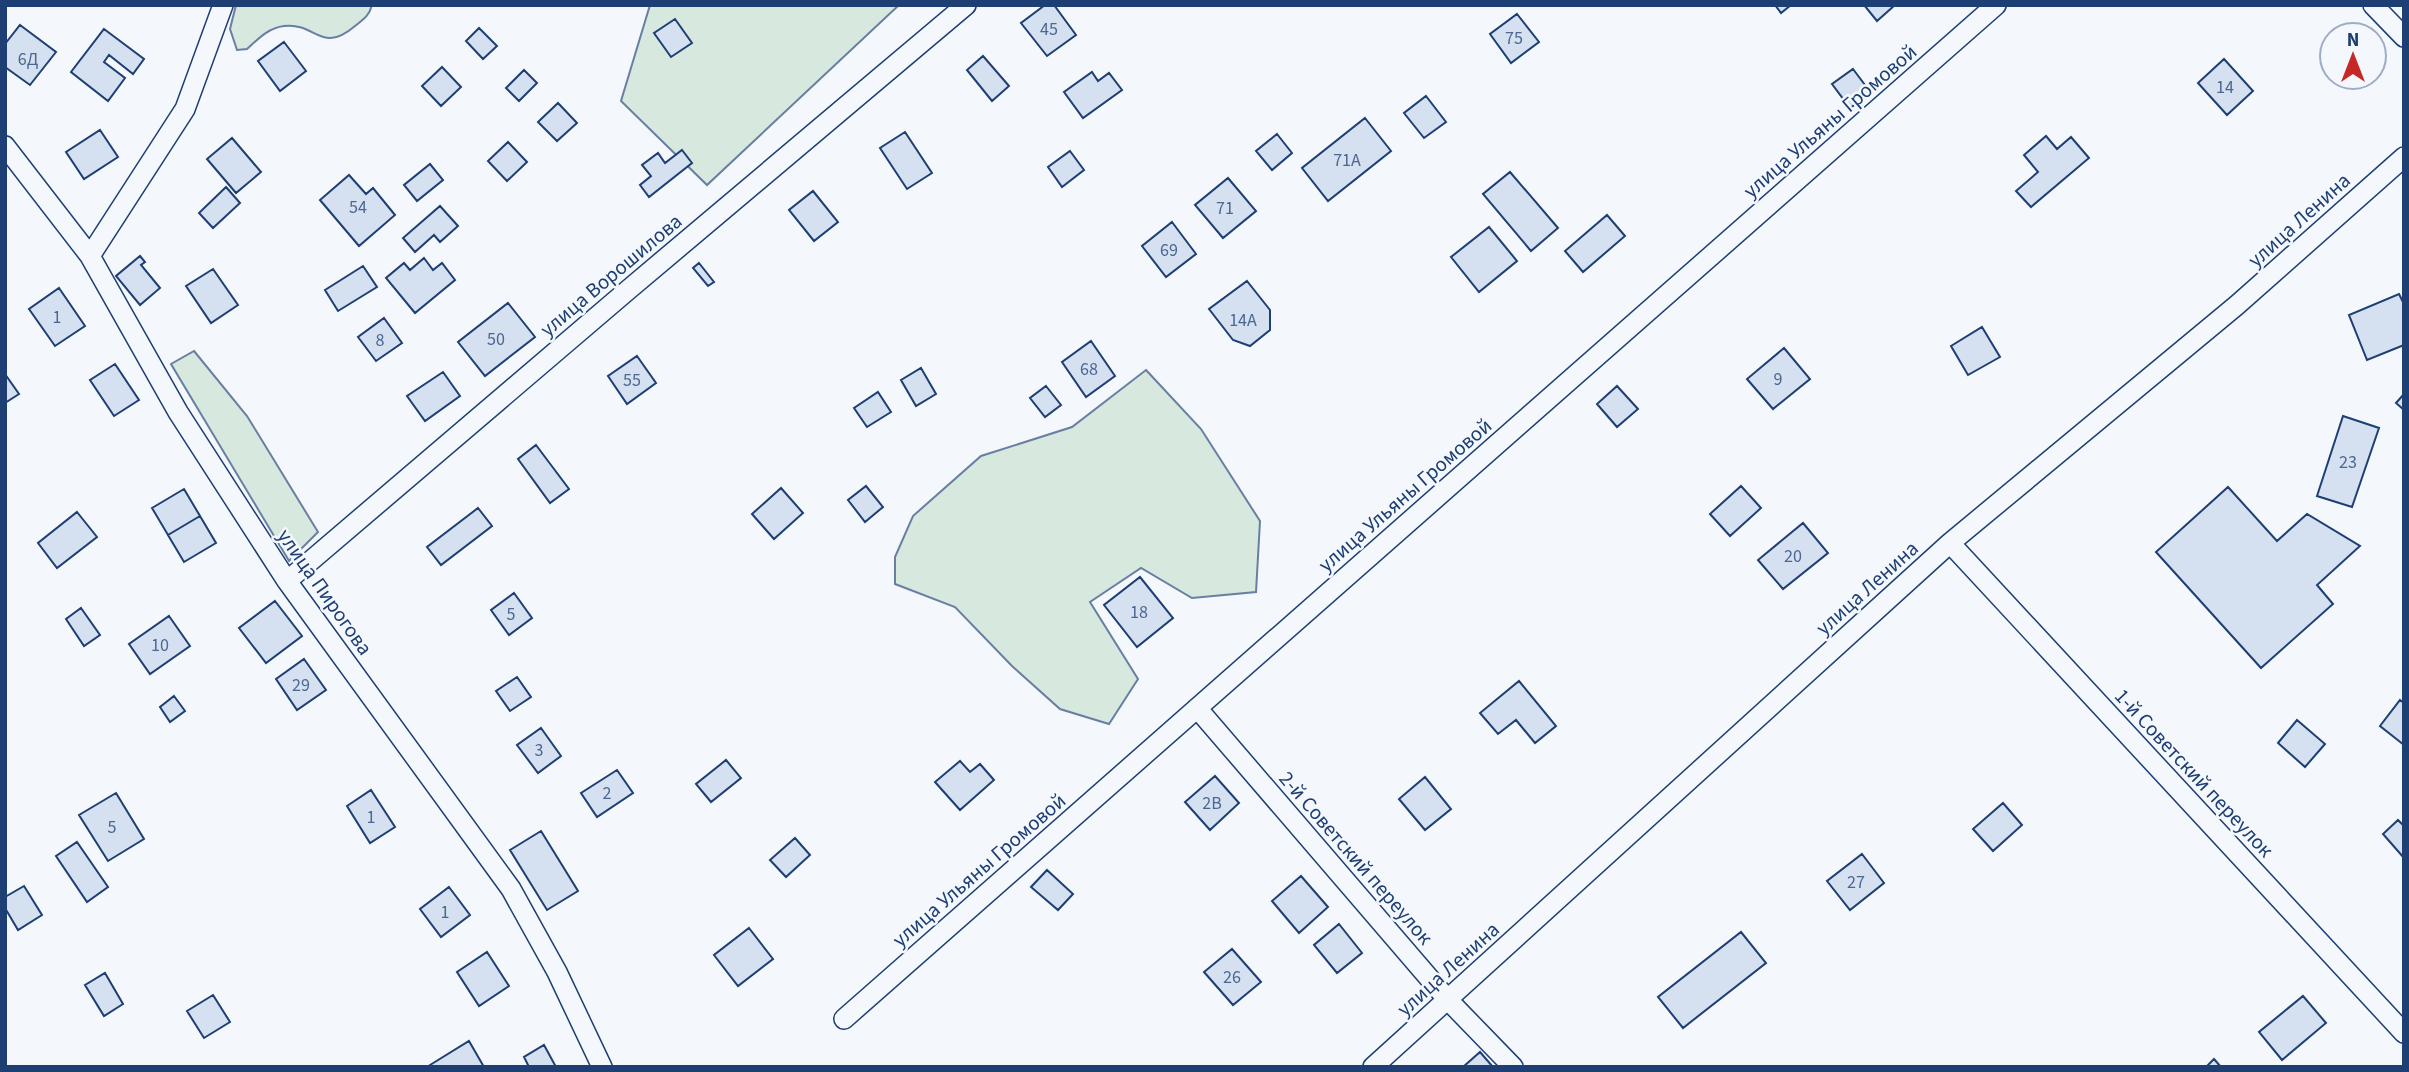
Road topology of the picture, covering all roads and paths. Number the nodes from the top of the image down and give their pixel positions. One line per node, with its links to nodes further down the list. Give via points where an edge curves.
1 (223, 5): 8 (street, via 185,109)
2 (966, 5): 10 (street, улица Ворошилова)
3 (1996, 5): 11 (street, улица Ульяны Громовой)
4 (2373, 5): 5 (street)
5 (2404, 37)
6 (5, 146): 8 (street, улица Пирогова)
7 (2404, 157): 9 (street, улица Ленина, via 2238,305)
8 (90, 256): 10 (street, улица Пирогова, via 178,412)
9 (1950, 544): 12 (street, улица Ленина); 14 (street, 1-й Советский переулок)
10 (287, 581): 15 (street, улица Пирогова, via 511,889)
11 (1197, 708): 12 (street, 2-й Советский переулок); 13 (street, улица Ульяны Громовой)
12 (1448, 1000): 16 (street, улица Ленина); 17 (street, 2-й Советский переулок)
13 (844, 1019)
14 (2404, 1033)
15 (602, 1067)
16 (1373, 1067)
17 (1513, 1067)

